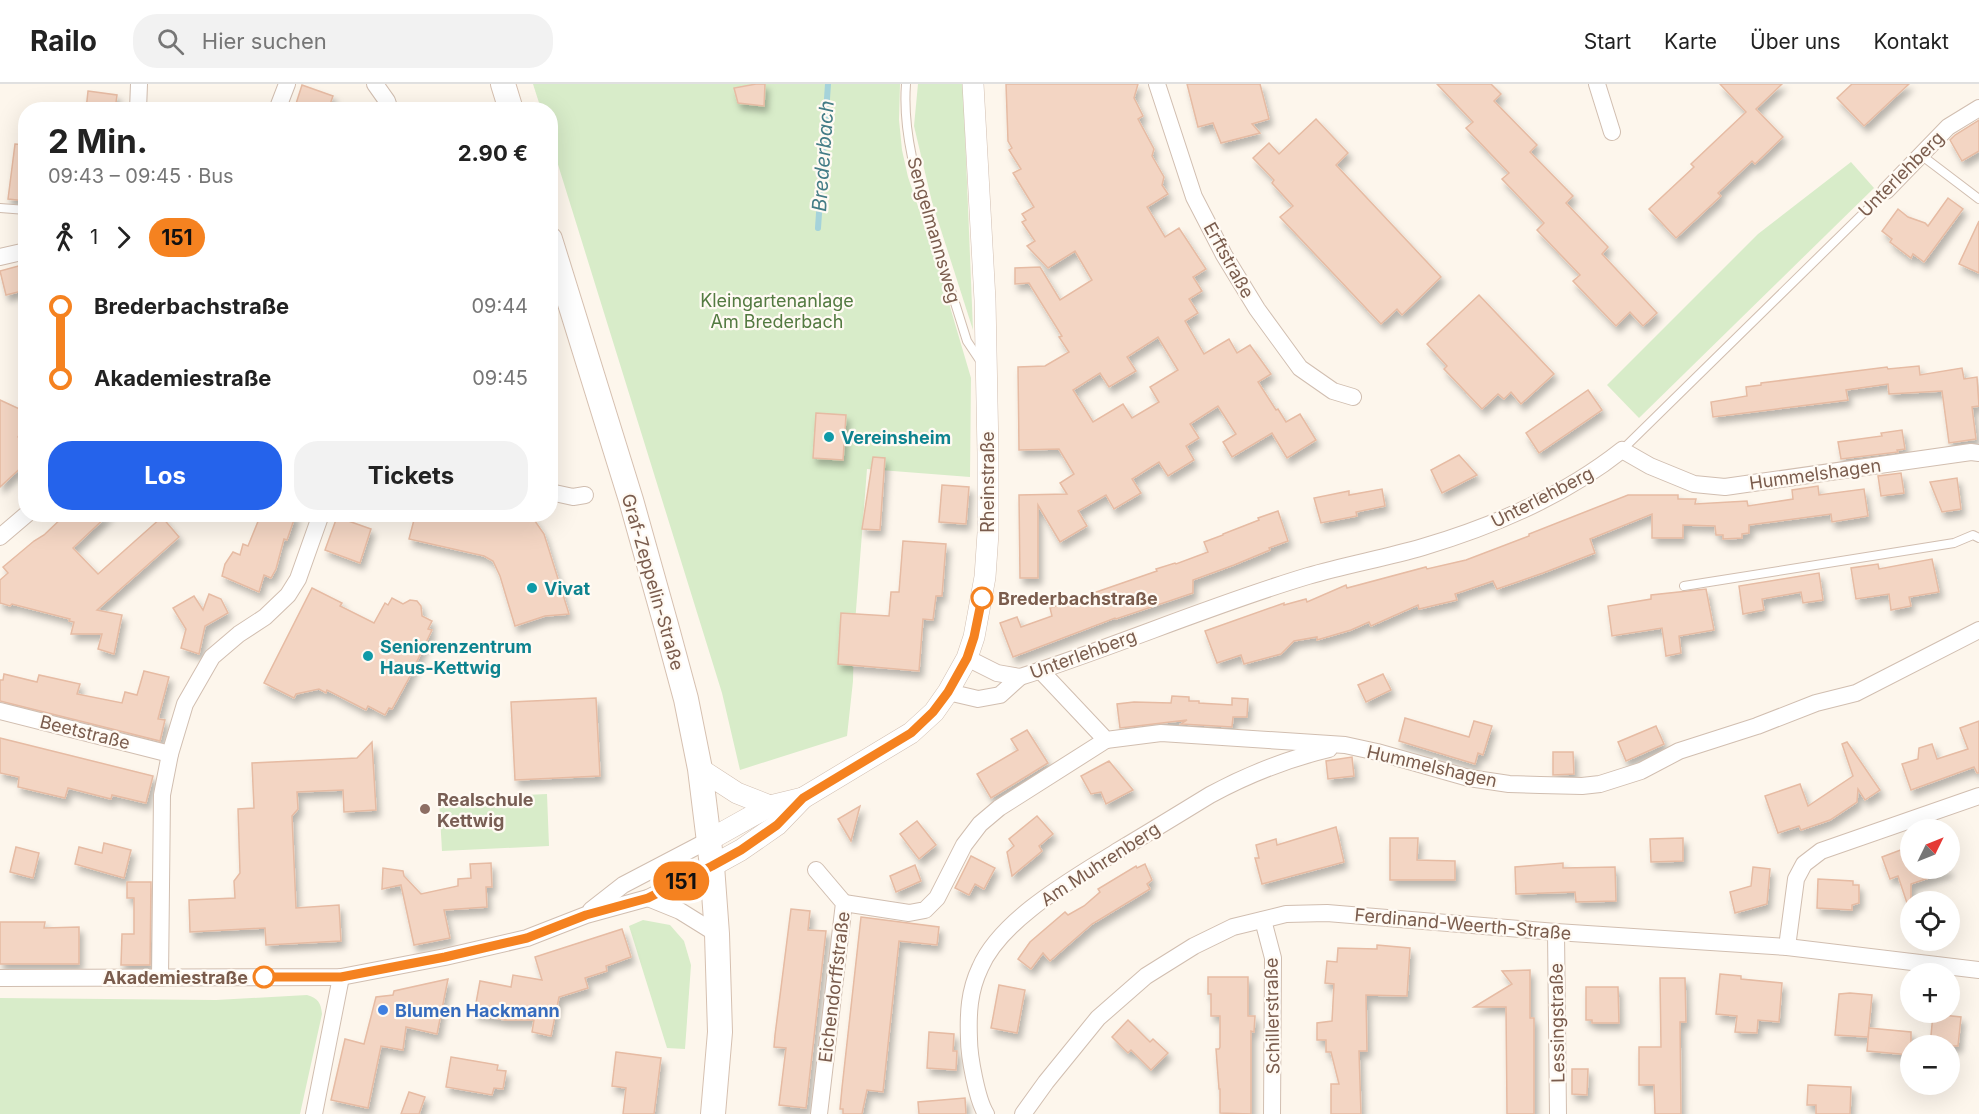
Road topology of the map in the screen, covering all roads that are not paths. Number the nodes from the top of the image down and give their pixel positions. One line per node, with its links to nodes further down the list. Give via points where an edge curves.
1 (140, 84): 9 (street)
2 (286, 84): 10 (street)
3 (375, 84): 11 (street)
4 (503, 84): 12 (main road)
5 (906, 84): 23 (lane, Sengelmannsweg, via 911,156 921,194 967,341)
6 (973, 84): 23 (street, Rheinstraße)
7 (1157, 84): 24 (street, Erftstraße, via 1194,196 1257,309 1300,368 1333,391)
8 (1597, 84): 14 (street)
9 (139, 102)
10 (280, 102)
11 (387, 102)
12 (509, 102)
13 (1979, 108): 15 (street, Unterlehberg, via 1948,127)
14 (1612, 132)
15 (1922, 155): 16 (street, Unterlehberg); 17 (lane)
16 (1886, 191): 25 (lane, Unterlehberg)
17 (1979, 199)
18 (0, 208): 19 (lane)
19 (18, 209)
20 (18, 253): 21 (street)
21 (0, 257)
22 (558, 265): 43 (main road, Graf-Zeppelin-Straße, via 666,625)
23 (986, 370): 35 (street, Rheinstraße, via 987,544 981,604)
24 (1353, 397)
25 (1622, 450): 26 (street, Hummelshagen, via 1694,484 1725,487); 36 (street, Unterlehberg, via 1559,492 1494,524 1424,547 1310,575)
26 (1979, 453)
27 (558, 494): 28 (street)
28 (585, 495)
29 (18, 522): 31 (street)
30 (318, 522): 42 (street, via 298,579 288,595 212,657 200,675 185,704)
31 (0, 537)
32 (1979, 538): 33 (lane)
33 (1684, 586)
34 (1979, 630): 41 (street, Hummelshagen, via 1856,693 1679,751 1641,771 1600,784 1509,784 1469,778)
35 (967, 658): 37 (street, Unterlehberg, via 997,673); 38 (street, Rheinstraße)
36 (1040, 670): 37 (street, Unterlehberg); 40 (street)
37 (1020, 677): 38 (street, Unterlehberg, via 1000,695 978,699)
38 (948, 692): 45 (street, Rheinstraße, via 911,733)
39 (0, 711): 42 (street, Beetstraße)
40 (1106, 740): 41 (street, Hummelshagen, via 1161,733); 51 (street, Hummelshagen, via 980,824 964,844 937,898 924,910 909,913)
41 (1345, 745): 64 (street, Am Muhrenberg, via 1302,756 1210,795 1054,890 1013,924 981,966 968,1013 969,1054)
42 (170, 754): 60 (street, via 162,795)
43 (699, 769): 46 (street, via 737,793); 47 (main road, Graf-Zeppelin-Straße)
44 (1979, 796): 56 (street, via 1821,851 1804,864 1796,879)
45 (803, 798): 46 (street, Rheinstraße); 48 (street, Rheinstraße, via 777,825)
46 (770, 806): 47 (street, Rheinstraße)
47 (709, 840): 48 (main road, Graf-Zeppelin-Straße); 52 (street, via 623,885)
48 (712, 866): 50 (street); 55 (main road, Graf-Zeppelin-Straße)
49 (816, 870): 51 (street, Eichendorffstraße)
50 (648, 898): 52 (street); 55 (street, via 680,911)
51 (844, 903): 63 (street, Eichendorffstraße)
52 (586, 915): 58 (street, via 527,938)
53 (1263, 920): 54 (street, Ferdinand-Weerth-Straße, via 1286,914 1327,913); 65 (street, Ferdinand-Weerth-Straße, via 1233,927 1146,976 1098,1018); 66 (street, Schillerstraße, via 1274,958)
54 (1556, 932): 56 (street, Ferdinand-Weerth-Straße); 67 (street, Lessingstraße)
55 (717, 934): 62 (main road, Graf-Zeppelin-Straße, via 720,1032)
56 (1787, 947): 57 (street, Ferdinand-Weerth-Straße)
57 (1979, 970)
58 (341, 977): 60 (street); 61 (street)
59 (0, 978): 60 (street)
60 (160, 978)
61 (314, 1114)
62 (713, 1114)
63 (819, 1114)
64 (986, 1114)
65 (1023, 1114)
66 (1272, 1114)
67 (1558, 1114)

